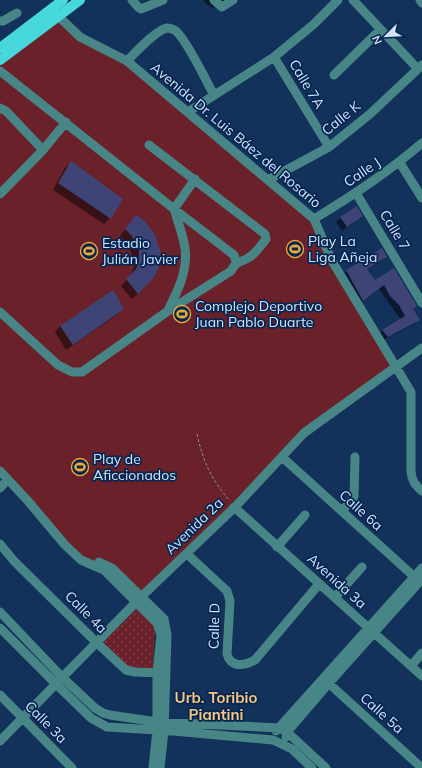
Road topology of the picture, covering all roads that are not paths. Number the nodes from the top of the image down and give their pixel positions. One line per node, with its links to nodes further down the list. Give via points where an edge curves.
1 (63, 0): 11 (main road)
2 (80, 0): 11 (main road)
3 (132, 0): 4 (street, via 141,9)
4 (163, 0)
5 (214, 0): 6 (street, via 222,7)
6 (233, 0)
7 (338, 0): 16 (street)
8 (353, 0): 14 (street)
9 (420, 0): 10 (street)
10 (422, 2)
11 (54, 12): 15 (main road); 17 (main road); 18 (street, Avenida Dr. Luis Báez del Rosario, via 80,37)
12 (17, 13): 13 (street)
13 (0, 21)
14 (380, 30): 19 (street); 21 (street)
15 (0, 48)
16 (274, 57): 22 (street); 28 (street, Calle 7A)
17 (0, 60)
18 (127, 61): 22 (street, via 147,41 165,28 172,28 188,48); 24 (street, Avenida Dr. Luis Báez del Rosario)
19 (420, 67): 28 (street, Calle K, via 370,114)
20 (0, 71): 25 (street)
21 (334, 75)
22 (214, 95): 24 (street)
23 (0, 108): 29 (street, via 6,111)
24 (188, 112): 32 (street, Avenida Dr. Luis Báez del Rosario)
25 (66, 122): 29 (street); 36 (street)
26 (422, 143): 30 (street, Calle J)
27 (149, 145): 31 (street)
28 (329, 147): 32 (street, Calle K)
29 (43, 150): 34 (street)
30 (400, 162): 33 (street, Calle J); 35 (street)
31 (195, 179): 36 (street); 38 (street, via 266,236 255,253)
32 (268, 180): 37 (street, Avenida Dr. Luis Báez del Rosario)
33 (356, 193): 37 (street, Calle J); 39 (street, Calle 7)
34 (0, 194)
35 (422, 198)
36 (174, 209): 38 (street, via 234,255); 40 (street, via 185,250 184,272)
37 (314, 219): 43 (street, Avenida Dr. Luis Báez del Rosario, via 332,261)
38 (236, 262): 40 (street, via 231,271)
39 (422, 303)
40 (168, 311): 41 (street, via 82,372 72,372 58,365)
41 (0, 312)
42 (422, 348): 43 (street, Avenida 2a)
43 (396, 367): 44 (street, Avenida 2a, via 304,433); 49 (street, Avenida Dr. Luis Báez del Rosario, via 410,392 411,472 416,486)
44 (282, 457): 50 (street, Avenida 2a); 51 (street, Calle 6a)
45 (355, 457): 51 (street, via 354,497)
46 (0, 471): 47 (street)
47 (8, 479): 48 (street); 61 (street, via 81,560 99,562 112,568)
48 (0, 488)
49 (422, 491)
50 (234, 507): 54 (street, Avenida 3a); 55 (street, Avenida 2a)
51 (342, 511): 58 (street, Calle 6a)
52 (305, 515): 54 (street)
53 (0, 544): 65 (street, Calle 4a)
54 (277, 547): 59 (street, Avenida 3a)
55 (186, 554): 59 (street, Calle D, via 227,591 230,601 226,654 228,660 236,664 246,665 255,660); 61 (street, Avenida 2a)
56 (362, 567): 60 (street)
57 (422, 568): 58 (street)
58 (419, 581): 64 (street)
59 (319, 584): 60 (street, Avenida 3a)
60 (335, 597): 64 (street, Avenida 3a)
61 (138, 600): 65 (street, Avenida 2a); 68 (street, via 164,620 167,635)
62 (0, 612): 71 (street)
63 (0, 628): 71 (street)
64 (371, 630): 67 (street, Avenida 3a); 70 (street)
65 (96, 642): 68 (street, Calle 4a, via 126,670); 71 (street, Avenida 2a)
66 (422, 653): 67 (street)
67 (411, 666): 69 (street, Avenida 3a)
68 (161, 672): 74 (street)
69 (422, 676)
70 (326, 680): 75 (street); 83 (street, Calle 5a)
71 (59, 681): 73 (street, Avenida 2a); 74 (street, via 91,718 106,727)
72 (0, 696): 73 (street, Calle 3a)
73 (22, 717): 77 (street, Avenida 2a); 78 (street, Calle 3a)
74 (160, 726): 75 (street); 76 (street); 79 (street); 80 (street)
75 (284, 730): 76 (street, via 275,733 273,736); 82 (street)
76 (276, 741): 81 (street, via 292,749)
77 (0, 742)
78 (72, 768)
79 (153, 768)
80 (160, 768)
81 (312, 768)
82 (326, 768)
83 (422, 768)

